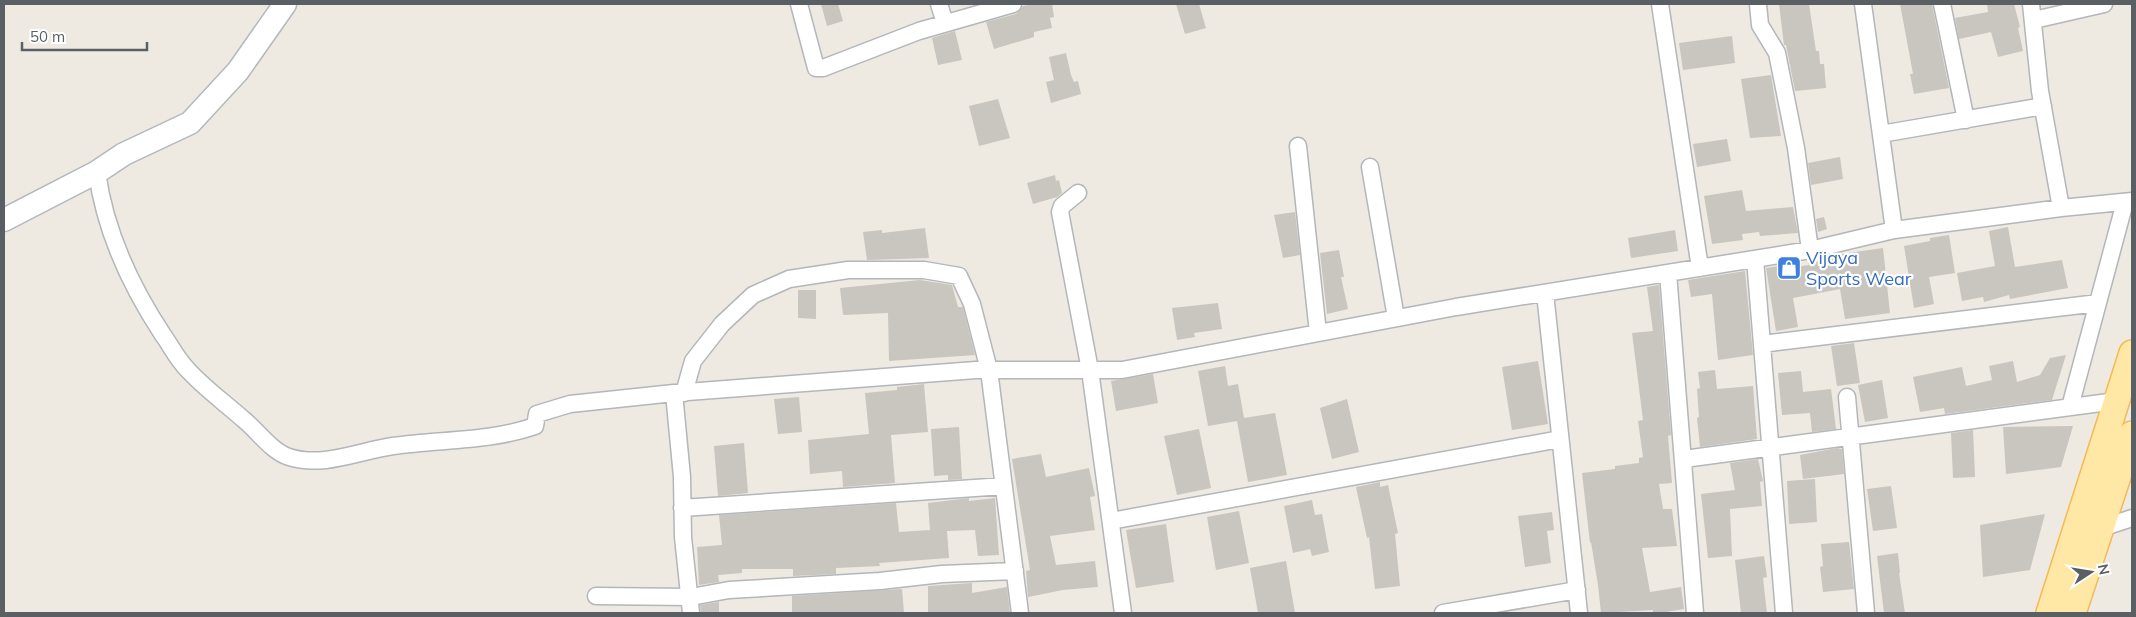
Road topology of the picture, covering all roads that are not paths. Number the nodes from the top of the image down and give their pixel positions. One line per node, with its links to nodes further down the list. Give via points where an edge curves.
1 (284, 4): 17 (street, via 238,71 190,123 124,154)
2 (799, 4): 11 (street, via 816,68 919,30)
3 (939, 4): 11 (street)
4 (1009, 4): 11 (street)
5 (1660, 4): 25 (street)
6 (1758, 4): 23 (street, via 1760,25 1777,53 1796,148)
7 (1863, 4): 14 (street)
8 (1942, 4): 13 (street)
9 (2104, 4): 10 (street)
10 (2032, 12): 12 (street)
11 (945, 24)
12 (2043, 106): 13 (street); 20 (street)
13 (1966, 120): 14 (street)
14 (1881, 134): 22 (street)
15 (1298, 146): 30 (street)
16 (1370, 167): 29 (street)
17 (97, 172): 21 (street); 35 (street, via 101,201 128,276 185,367 208,392 288,457 314,462 393,446 514,433 535,426 538,414 570,404)
18 (1078, 193): 34 (street, via 1062,206 1060,212)
19 (2129, 202): 20 (street); 28 (street)
20 (2061, 208): 22 (street)
21 (4, 220)
22 (1894, 230): 23 (street)
23 (1810, 250): 24 (street)
24 (1755, 259): 25 (street); 31 (street)
25 (1700, 268): 26 (street)
26 (1668, 273): 27 (street); 43 (street)
27 (1545, 293): 29 (street); 41 (street)
28 (2098, 303): 31 (street); 38 (street)
29 (1396, 318): 30 (street)
30 (1318, 333): 34 (street, via 1122,370)
31 (1762, 344): 42 (street)
32 (2132, 353): 37 (main road)
33 (989, 370): 34 (street); 35 (street); 35 (street, via 972,304 959,276 924,270 848,270 789,279 754,295 722,324 694,361); 44 (street)
34 (1090, 370): 47 (street)
35 (679, 393): 45 (street)
36 (1847, 397): 40 (street)
37 (2116, 401): 38 (street); 60 (main road)
38 (2070, 407): 40 (street)
39 (2132, 434): 48 (main road)
40 (1850, 437): 42 (street); 59 (street)
41 (1560, 439): 47 (street); 50 (street)
42 (1770, 448): 43 (street); 58 (street)
43 (1684, 459): 57 (street)
44 (1004, 486): 45 (street); 49 (street)
45 (682, 508): 52 (street)
46 (2132, 518): 48 (street)
47 (1111, 521): 54 (street)
48 (2102, 528): 61 (main road)
49 (1015, 571): 52 (street, via 729,590); 53 (street)
50 (1577, 590): 55 (street); 56 (street)
51 (596, 596): 52 (street)
52 (691, 605)
53 (1020, 613)
54 (1123, 613)
55 (1443, 613)
56 (1579, 613)
57 (1695, 613)
58 (1784, 613)
59 (1866, 613)
60 (2049, 613)
61 (2073, 613)

